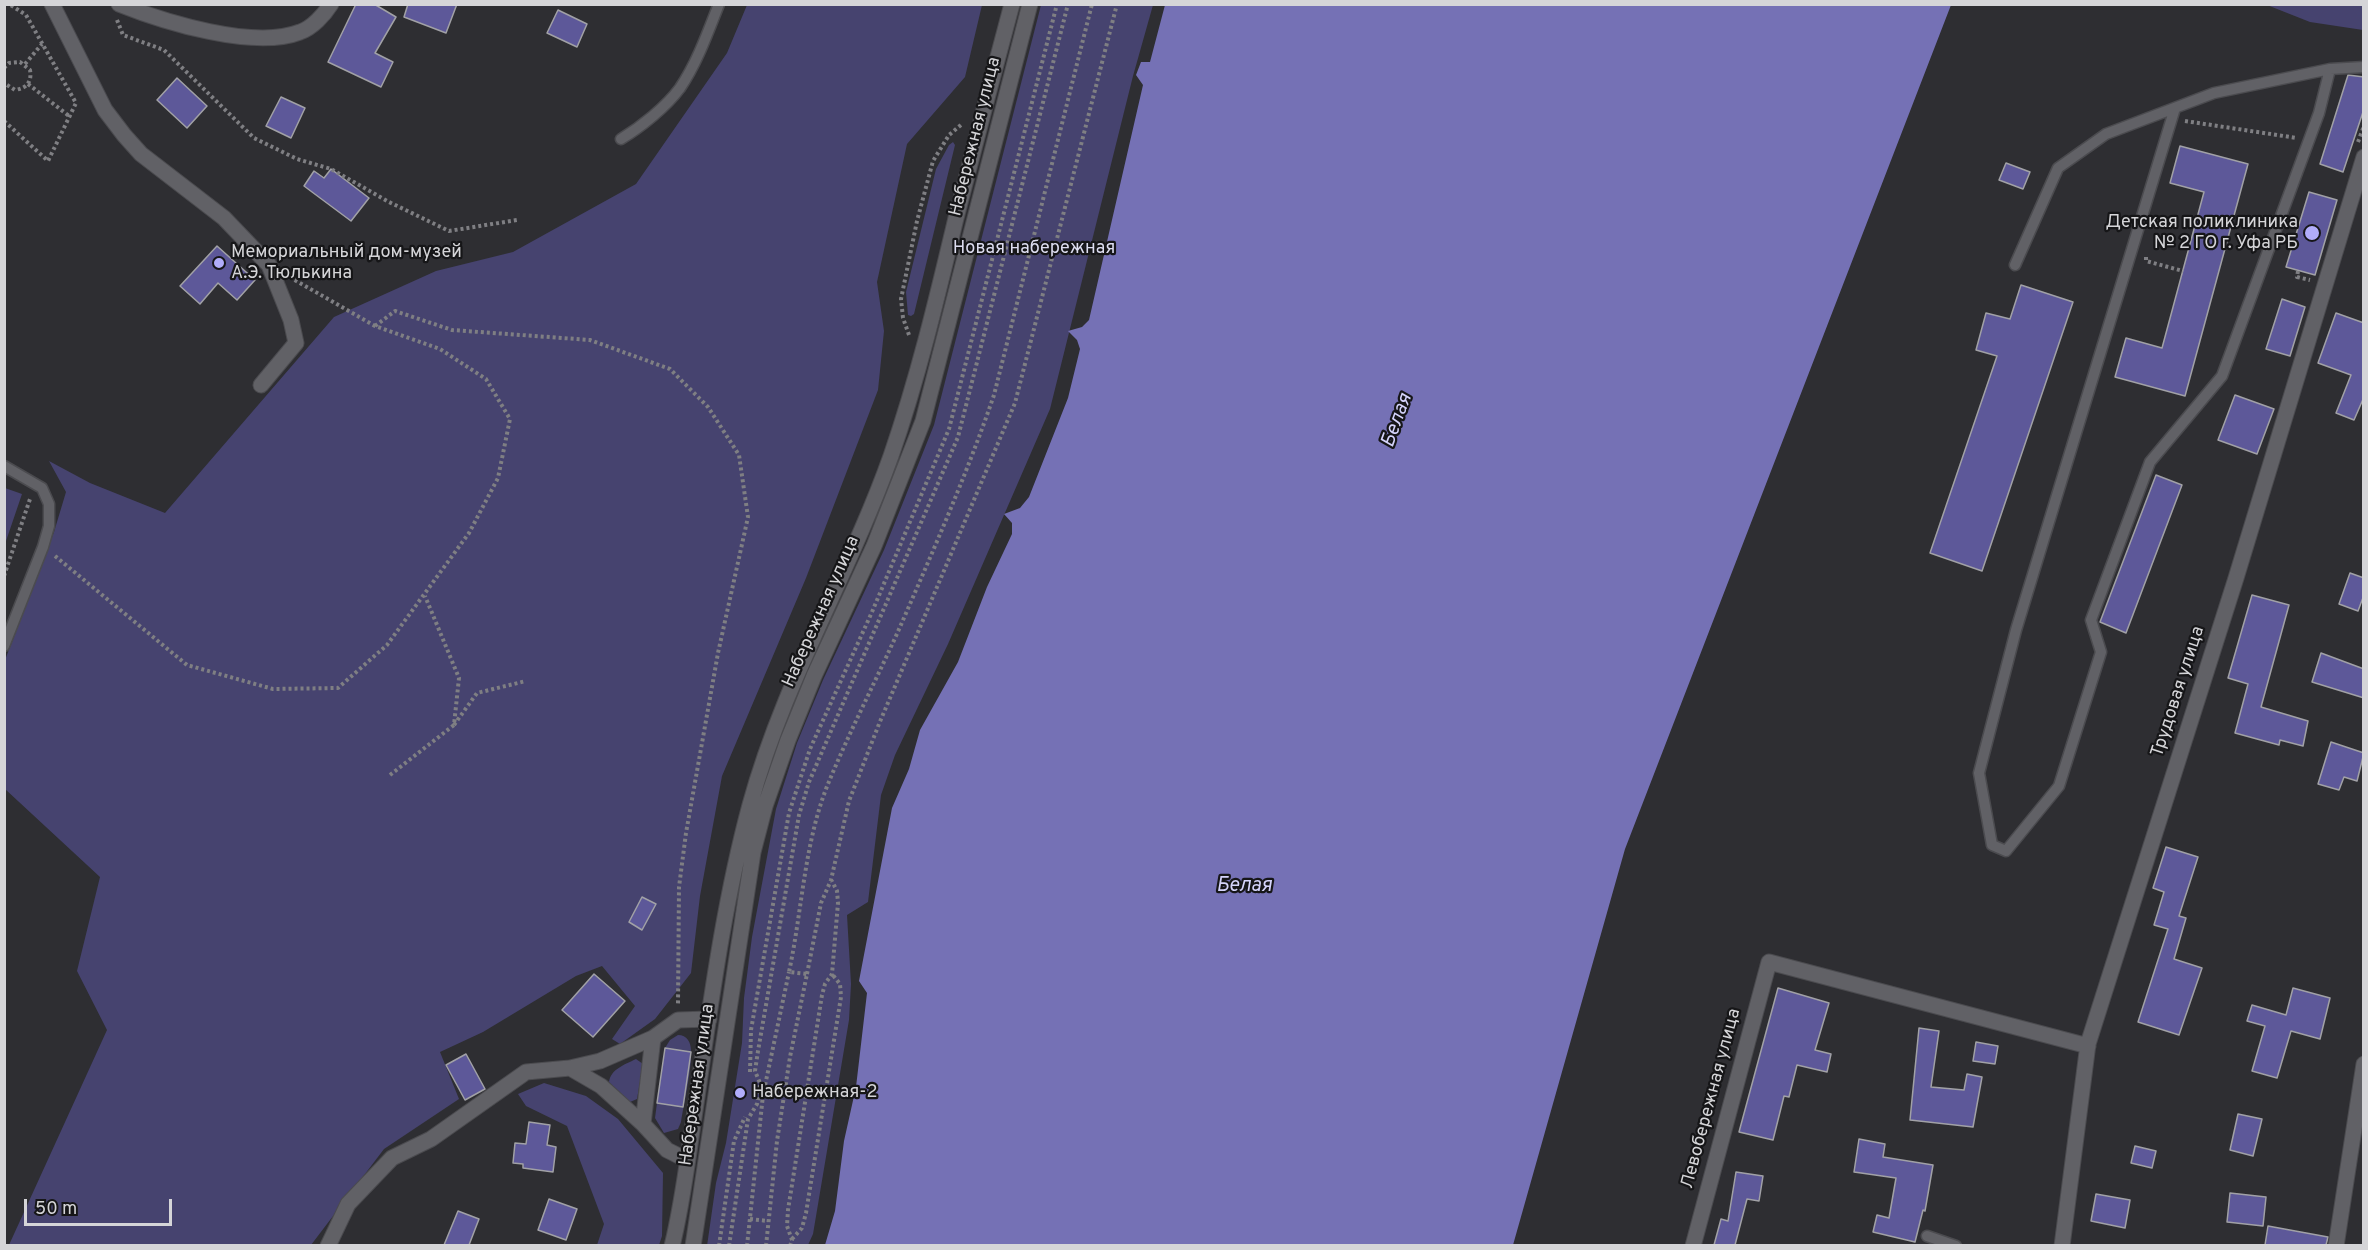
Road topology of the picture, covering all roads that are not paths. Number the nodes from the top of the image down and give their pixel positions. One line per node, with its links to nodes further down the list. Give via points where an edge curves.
1 (52, 4): 13 (street, via 105,110 124,135 141,154 224,218 269,265 296,343)
2 (331, 4): 6 (street, via 325,14 302,32 267,39 226,35)
3 (720, 4): 10 (lane, via 679,88 640,127)
4 (1012, 4): 16 (street, Набережная улица, via 935,304 890,458 798,671 751,801 738,850)
5 (1030, 4): 26 (street, Набережная улица, via 923,421 874,546 805,698 765,806 753,852)
6 (117, 10)
7 (2364, 67): 8 (lane)
8 (2330, 69): 9 (lane, via 2214,93); 9 (lane, via 2319,113 2222,375 2150,462 2091,620 2101,652 2059,786 2006,851 1992,845 1979,772 2016,630)
9 (2175, 108): 12 (lane, via 2106,134 2058,168)
10 (621, 139)
11 (2364, 157): 18 (street, Трудовая улица, via 2240,567)
12 (2015, 265)
13 (261, 385)
14 (4, 466): 15 (lane, via 42,488 49,504 43,547)
15 (4, 646)
16 (709, 1019): 17 (street, via 678,1020); 22 (street, Набережная улица)
17 (653, 1038): 20 (street); 21 (street)
18 (2088, 1046): 27 (street, Левобережная улица, via 1769,962); 29 (street, Трудовая улица)
19 (2364, 1064): 30 (street)
20 (570, 1068): 21 (street, via 601,1086); 24 (street, via 526,1072 431,1139 392,1158 348,1204)
21 (643, 1124): 22 (street, via 667,1150)
22 (687, 1160): 25 (street, Набережная улица)
23 (1927, 1236): 28 (lane)
24 (328, 1245)
25 (672, 1245)
26 (693, 1245)
27 (1693, 1245)
28 (1956, 1245)
29 (2062, 1245)
30 (2336, 1245)

